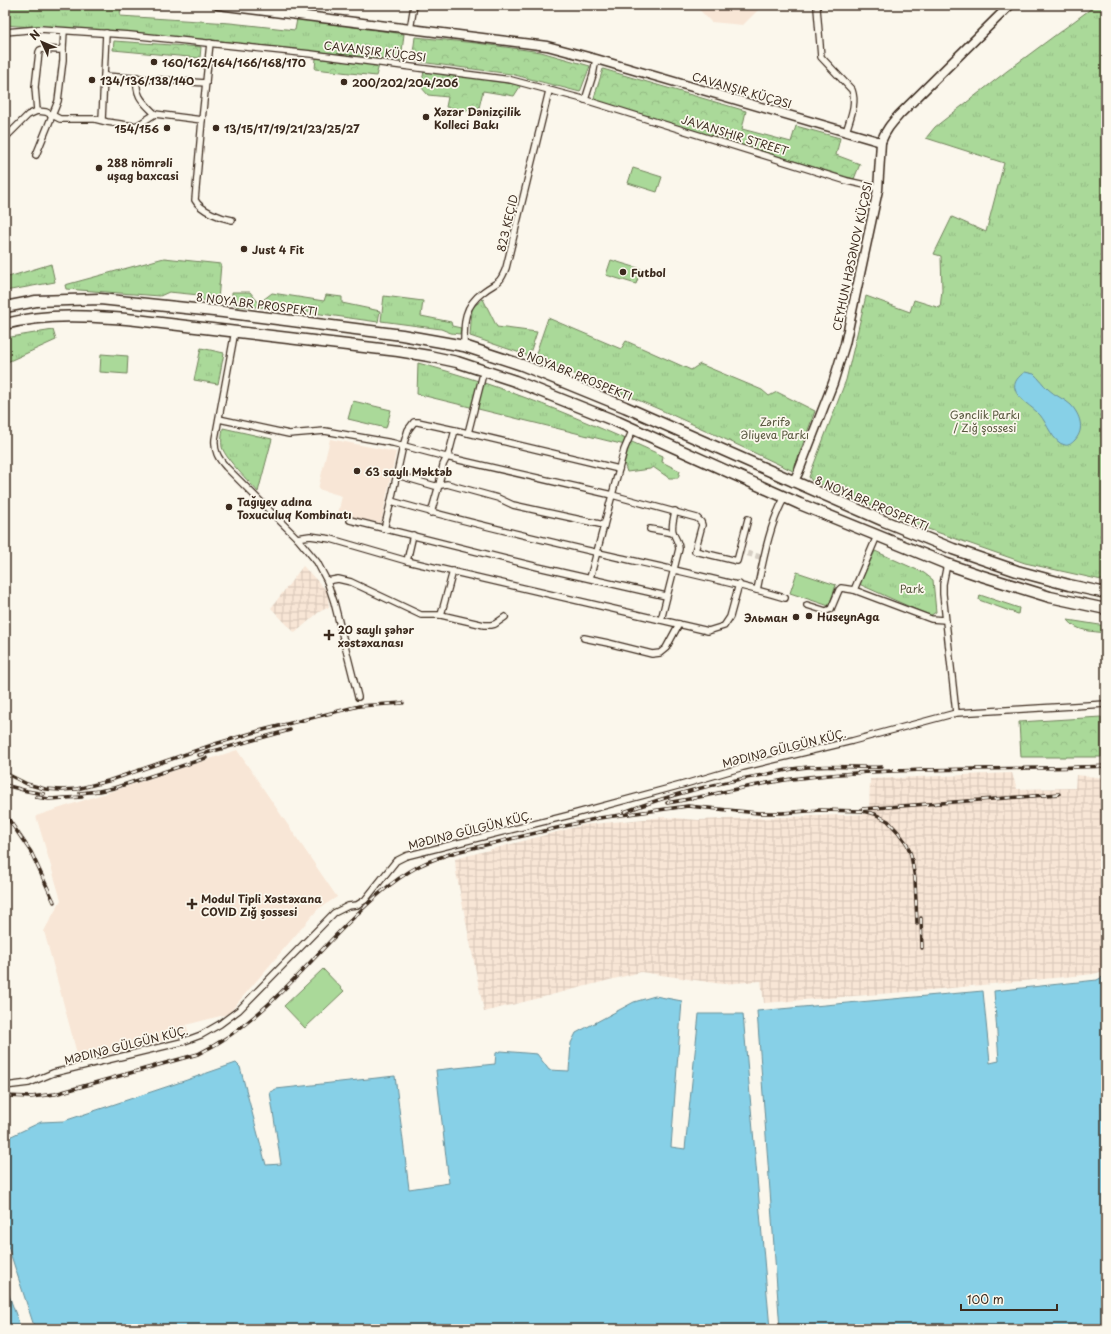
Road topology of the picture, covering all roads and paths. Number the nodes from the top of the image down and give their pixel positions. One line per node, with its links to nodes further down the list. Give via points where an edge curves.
1 (218, 5): 6 (street, CAVANŞIR KÜÇƏSI)
2 (297, 5): 7 (street)
3 (414, 5): 8 (street)
4 (818, 5): 25 (street, via 821,57 852,90 854,96)
5 (1010, 5): 27 (street, CEYHUN HƏSƏNOV KÜÇƏSI, via 899,115 887,128)
6 (245, 7): 7 (street, CAVANŞIR KÜÇƏSI)
7 (296, 14): 8 (street, CAVANŞIR KÜÇƏSI)
8 (410, 30): 14 (street, CAVANŞIR KÜÇƏSI, via 547,46)
9 (64, 31): 10 (street, CAVANŞIR KÜÇƏSI, via 40,29); 11 (street, CAVANŞIR KÜÇƏSI); 13 (street)
10 (5, 32)
11 (106, 34): 12 (street, CAVANŞIR KÜÇƏSI); 15 (street)
12 (210, 44): 17 (street); 18 (street, CAVANŞIR KÜÇƏSI, via 311,54 511,80)
13 (63, 48): 20 (street, via 43,49 39,52 35,87); 22 (street, via 58,101)
14 (596, 59): 19 (street); 25 (street, CAVANŞIR KÜÇƏSI)
15 (104, 76): 16 (street); 23 (street)
16 (137, 78): 17 (street); 21 (street, via 138,95)
17 (206, 83): 24 (street)
18 (549, 91): 19 (street, CAVANŞIR KÜÇƏSI); 34 (street, 823 KEÇID, via 506,268 499,282 483,291 470,305 464,320)
19 (585, 100): 29 (street, JAVANSHIR STREET, via 847,181)
20 (37, 111): 22 (street); 26 (street, via 28,115)
21 (155, 114): 23 (street, via 134,126); 24 (street)
22 (52, 116): 23 (street); 28 (street)
23 (102, 120)
24 (202, 120): 30 (street, via 195,200 220,218)
25 (846, 132): 27 (street, CAVANŞIR KÜÇƏSI)
26 (5, 138)
27 (881, 142): 29 (street, CEYHUN HƏSƏNOV KÜÇƏSI)
28 (36, 155)
29 (878, 188): 44 (street, CEYHUN HƏSƏNOV KÜÇƏSI, via 841,360)
30 (232, 220)
31 (5, 307): 34 (highway, 8 NOYABR PROSPEKTI, via 36,301 115,300 395,334)
32 (5, 324): 33 (highway, via 55,316 101,317)
33 (235, 331): 35 (highway, via 414,354); 36 (street)
34 (464, 346): 44 (highway, 8 NOYABR PROSPEKTI, via 530,368 625,407)
35 (484, 370): 37 (highway); 39 (street)
36 (219, 419): 40 (street, via 289,434 325,431); 59 (street, via 214,446 220,461)
37 (633, 429): 42 (street); 47 (highway)
38 (455, 430): 39 (street); 40 (street, via 414,422 408,430); 41 (street)
39 (468, 432): 42 (street)
40 (403, 446): 41 (street); 43 (street)
41 (446, 457): 45 (street); 46 (street)
42 (619, 469): 46 (street)
43 (396, 475): 45 (street); 48 (street)
44 (794, 482): 47 (highway); 70 (highway, 8 NOYABR PROSPEKTI, via 890,524 986,561)
45 (439, 485): 50 (street); 53 (street, via 447,484 498,498 513,505)
46 (612, 495): 49 (street); 53 (street)
47 (785, 497): 58 (highway); 68 (street, via 775,519)
48 (391, 501): 50 (street); 54 (street)
49 (675, 511): 51 (street, via 702,522 695,551 737,561); 56 (street)
50 (431, 513): 60 (street)
51 (748, 519)
52 (350, 520): 54 (street)
53 (604, 525): 60 (street)
54 (384, 529): 57 (street)
55 (650, 529): 56 (street)
56 (673, 533): 63 (street, via 679,543)
57 (413, 535): 61 (street); 65 (street)
58 (876, 536): 62 (highway); 69 (street)
59 (297, 538): 61 (street, via 325,538); 66 (street, via 317,562)
60 (597, 552): 63 (street); 65 (street)
61 (407, 561): 64 (street)
62 (947, 564): 74 (highway, via 1050,597); 78 (street, via 943,584)
63 (674, 570): 67 (street); 71 (street)
64 (452, 571): 75 (street); 77 (street)
65 (590, 578): 71 (street)
66 (327, 581): 75 (street, via 338,579 351,582 415,613); 81 (street)
67 (739, 584): 68 (street); 79 (street, via 730,617 724,626 708,631)
68 (757, 590): 72 (street)
69 (854, 590): 73 (street, via 840,588 831,609 826,611); 78 (street, via 931,619)
70 (1106, 593)
71 (666, 596): 77 (street)
72 (785, 598)
73 (807, 605)
74 (1106, 609)
75 (442, 615): 76 (street, via 484,625 495,624)
76 (505, 617)
77 (661, 620): 79 (street)
78 (945, 620): 83 (street)
79 (679, 624): 80 (street, via 666,648 660,653 652,654)
80 (584, 638)
81 (358, 697)
82 (1106, 704): 83 (street, MƏDINƏ GÜLGÜN KÜÇ.)
83 (956, 713): 84 (street, MƏDINƏ GÜLGÜN KÜÇ., via 406,856 389,868 365,900 334,913 239,1010 207,1032 182,1042 53,1073 29,1083)
84 (5, 1086)

